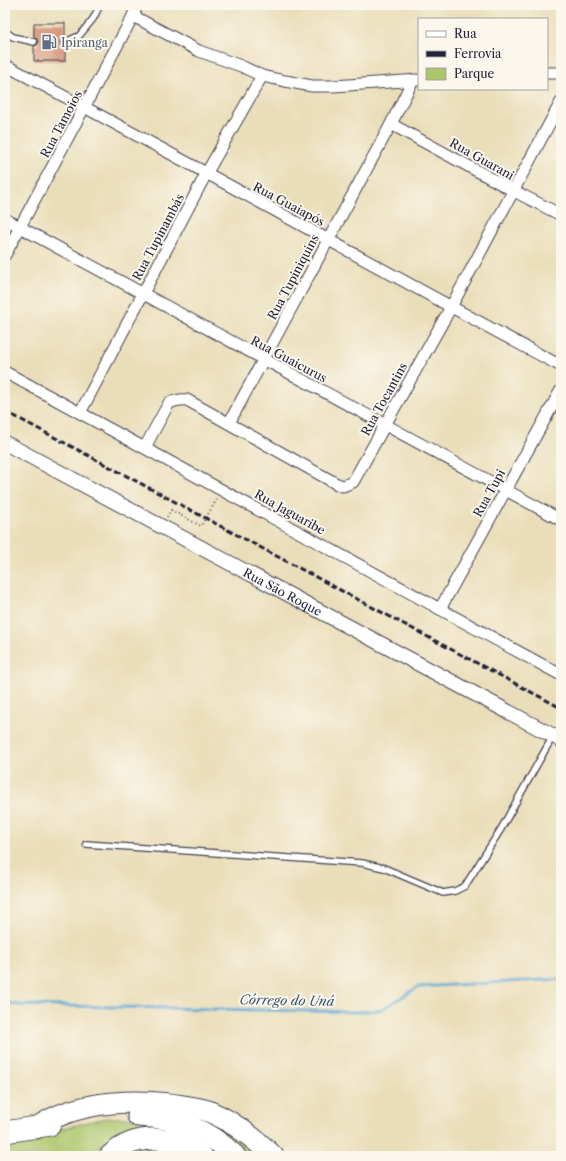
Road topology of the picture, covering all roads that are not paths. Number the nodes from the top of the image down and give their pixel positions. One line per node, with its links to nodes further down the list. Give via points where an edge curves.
1 (100, 5): 6 (lane, via 93,19 79,36)
2 (137, 5): 3 (street, Rua Tamoios)
3 (133, 16): 10 (street, via 199,51); 13 (street, Rua Tamoios)
4 (5, 32): 5 (lane, via 13,37)
5 (34, 42)
6 (64, 42)
7 (5, 65): 13 (street, Rua Guaiapós)
8 (548, 73): 9 (street)
9 (561, 73)
10 (262, 76): 11 (street, via 312,86); 15 (street, Rua Tupinambás)
11 (416, 80): 14 (street, Rua Tupiniquins)
12 (561, 102): 16 (street, Rua Tocantins)
13 (85, 107): 15 (street, Rua Guaiapós); 19 (street, Rua Tamoios)
14 (391, 124): 16 (street, Rua Guarani); 20 (street, Rua Tupiniquins)
15 (206, 174): 20 (street, Rua Guaiapós); 22 (street, Rua Tupinambás)
16 (514, 191): 17 (street, Rua Guarani); 23 (street, Rua Tocantins)
17 (561, 215)
18 (5, 219): 19 (street, Rua Guaicurus)
19 (20, 227): 21 (street, Rua Tamoios); 22 (street, Rua Guaicurus)
20 (328, 240): 23 (street, Rua Guaiapós); 24 (street, Rua Tupiniquins)
21 (5, 255)
22 (142, 294): 24 (street, Rua Guaicurus); 28 (street, Rua Tupinambás)
23 (451, 307): 25 (street, Rua Guaiapós); 30 (street, Rua Tocantins)
24 (263, 360): 29 (street, Rua Tupiniquins); 30 (street, Rua Guaicurus)
25 (561, 366)
26 (5, 372): 28 (street, Rua Jaguaribe)
27 (561, 390): 33 (street, Rua Tupi)
28 (80, 413): 32 (street, Rua Jaguaribe)
29 (229, 423): 30 (street, Rua Tocantins, via 343,486 353,482); 32 (street, Rua Tocantins, via 188,400 176,400 169,403)
30 (385, 425): 33 (street, Rua Guaicurus)
31 (5, 443): 37 (street, Rua São Roque)
32 (145, 447): 35 (street, Rua Jaguaribe)
33 (504, 490): 34 (street, Rua Guaicurus); 35 (street, Rua Tupi)
34 (561, 520)
35 (440, 609): 36 (street, Rua Jaguaribe)
36 (561, 675)
37 (557, 738): 38 (lane, via 534,768 501,830 469,880 465,886 455,891 443,893 384,868 362,863)
38 (86, 844)
39 (36, 1128): 40 (highway); 43 (highway, via 118,1115 159,1118 186,1124 205,1133); 44 (highway, via 58,1116 94,1105 136,1102 189,1106 224,1119 242,1130)
40 (5, 1132)
41 (110, 1156): 42 (highway, via 135,1142 162,1139 187,1147)
42 (202, 1156)
43 (235, 1156)
44 (273, 1156)

